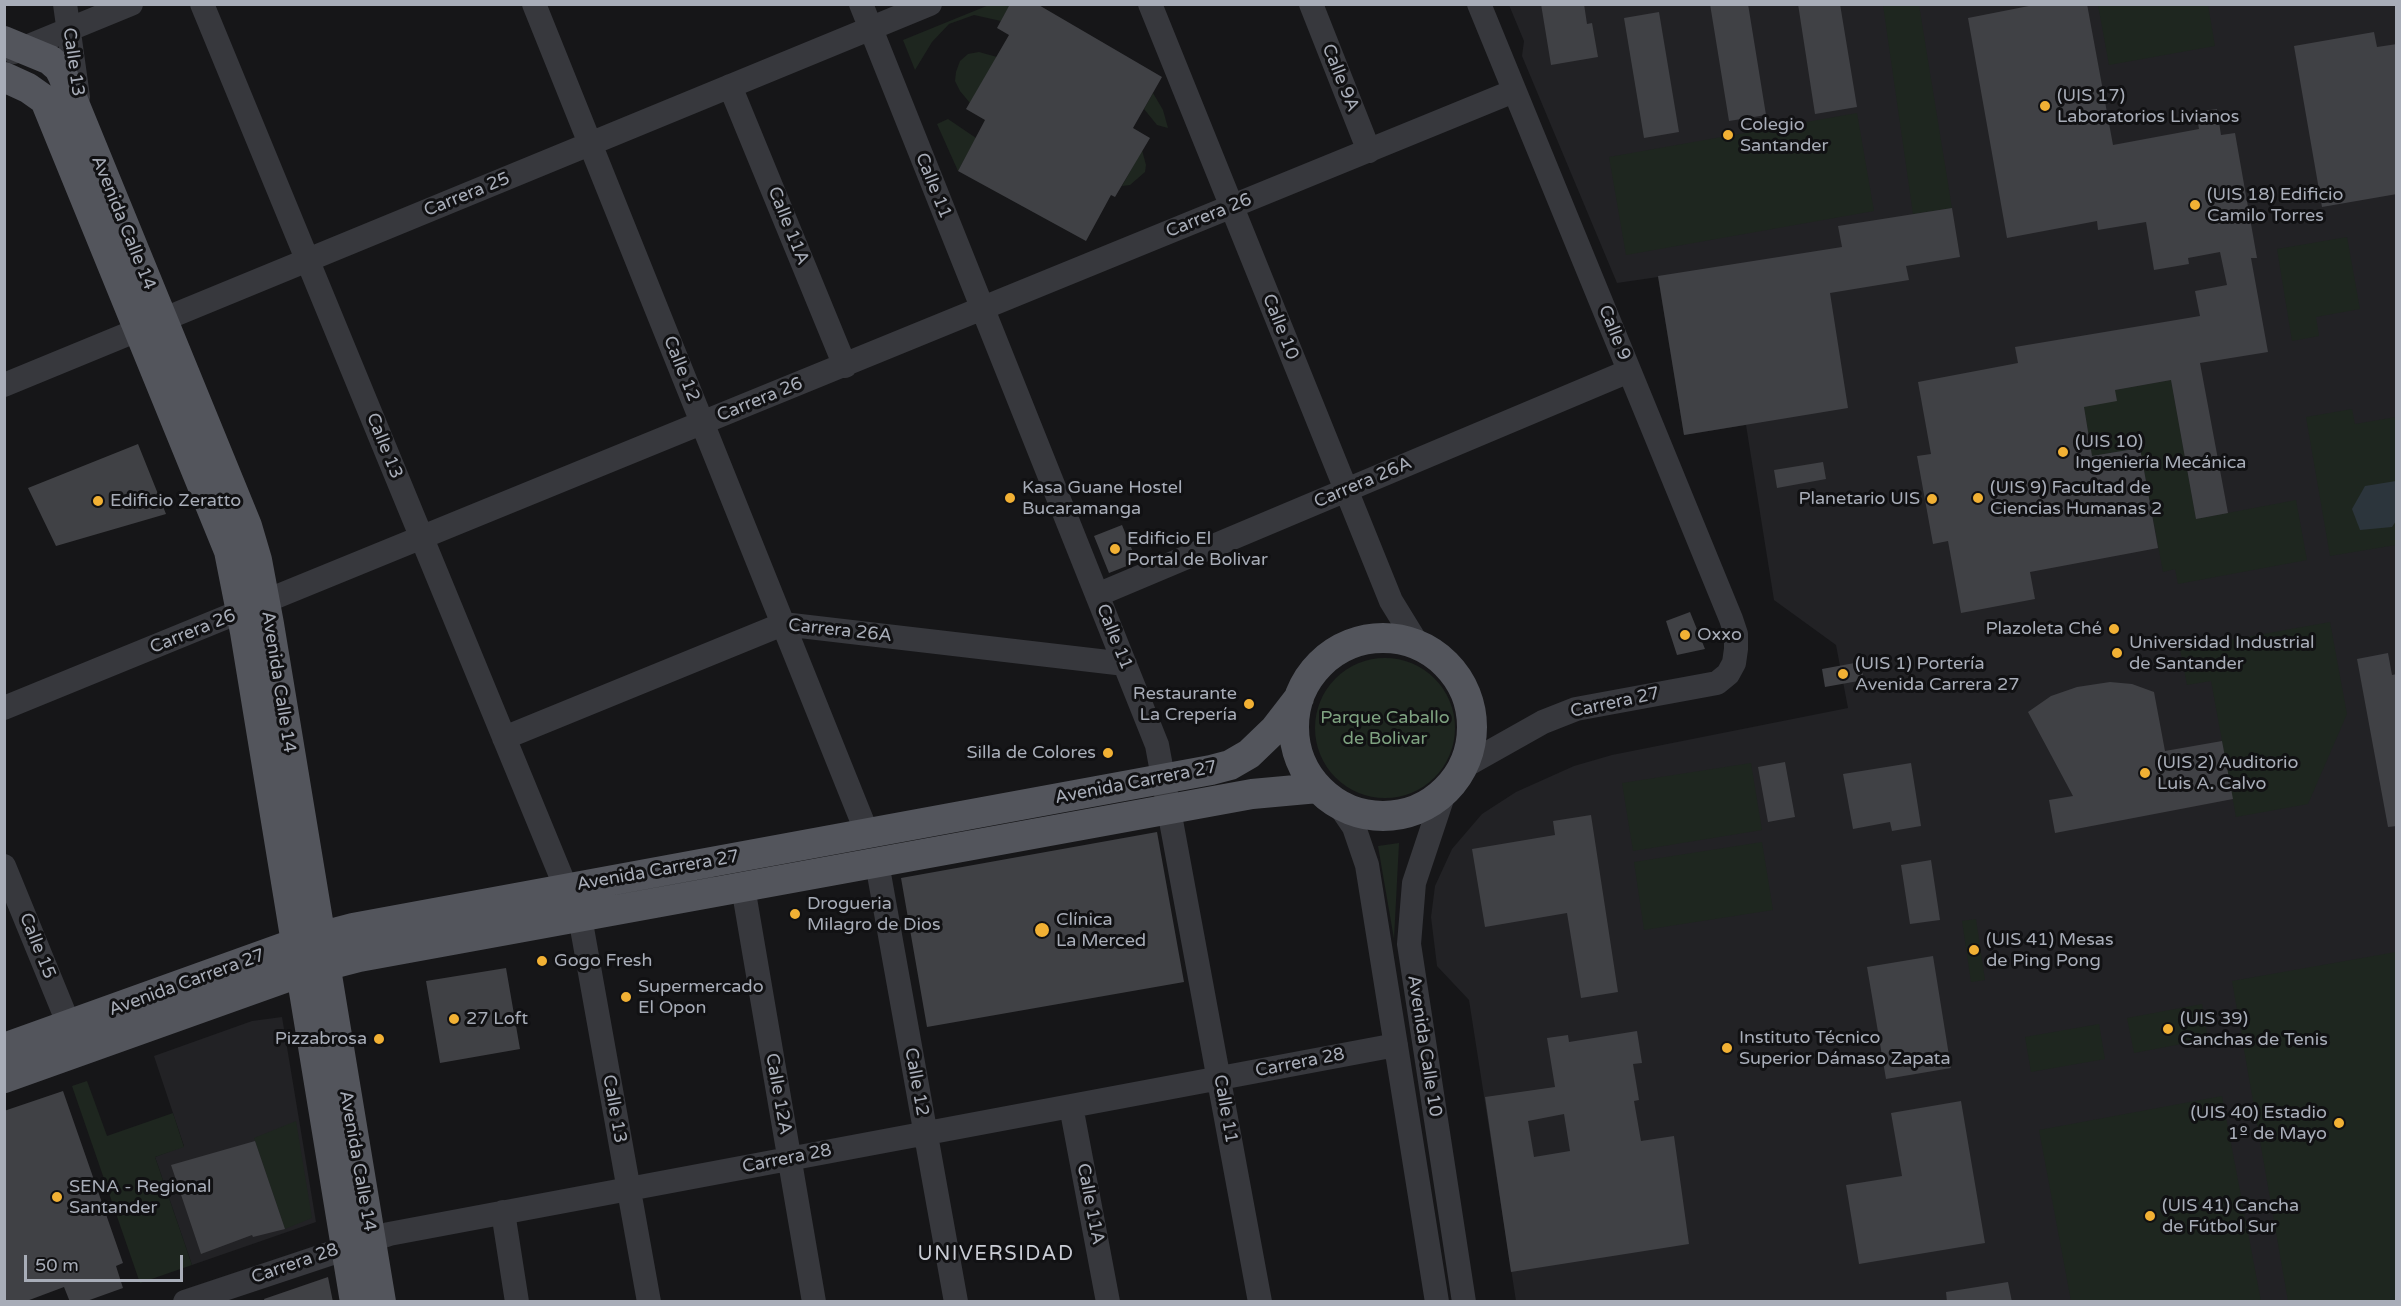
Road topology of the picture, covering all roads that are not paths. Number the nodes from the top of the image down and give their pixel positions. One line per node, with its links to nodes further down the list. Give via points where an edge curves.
1 (65, 4): 11 (street, Calle 13)
2 (131, 4): 11 (street)
3 (202, 4): 20 (street, Calle 13)
4 (534, 4): 17 (street, Calle 12)
5 (861, 4): 10 (street, Calle 11)
6 (930, 4): 10 (street, Carrera 25)
7 (1150, 4): 19 (street, Calle 10)
8 (1311, 4): 18 (street, Calle 9A)
9 (1479, 4): 14 (street, Calle 9)
10 (870, 28): 13 (street, Carrera 25); 21 (street, Calle 11)
11 (69, 30): 12 (street); 16 (street, Calle 13)
12 (9, 60): 15 (main road)
13 (730, 86): 17 (street, Carrera 25); 23 (street, Calle 11A)
14 (1514, 91): 18 (street, Carrera 26); 24 (street, Calle 9)
15 (57, 96): 16 (main road, Avenida Calle 14); 22 (main road, Avenida Calle 14)
16 (82, 120): 22 (main road, Avenida Calle 14)
17 (590, 144): 20 (street, Carrera 25); 26 (street, Calle 12)
18 (1369, 151): 19 (street, Carrera 26)
19 (1232, 207): 21 (street, Carrera 26); 27 (street, Calle 10)
20 (307, 261): 22 (street, Carrera 25); 28 (street, Calle 13)
21 (983, 309): 23 (street, Carrera 26); 29 (street, Calle 11)
22 (151, 325): 25 (street, Carrera 25); 30 (main road, Avenida Calle 14)
23 (844, 366): 26 (street, Carrera 26)
24 (1629, 371): 27 (street, Carrera 26A); 33 (street, Calle 9, via 1731,620 1736,634)
25 (4, 385)
26 (703, 423): 28 (street, Carrera 26); 31 (street, Calle 12)
27 (1346, 490): 29 (street, Carrera 26A); 32 (street, Calle 10, via 1392,601)
28 (422, 539): 30 (street, Carrera 26); 37 (street, Calle 13)
29 (1097, 595): 34 (street, Calle 11)
30 (253, 608): 36 (street, Carrera 26); 49 (main road, Avenida Calle 14)
31 (783, 624): 34 (street, Carrera 26A); 37 (street, Carrera 26A); 43 (street, Calle 12)
32 (1418, 645): 35 (main road, via 1396,639 1348,645 1327,658); 38 (main road, via 1453,672 1467,697 1472,724)
33 (1734, 663): 38 (street, Carrera 27, via 1717,683 1591,705 1562,714)
34 (1125, 664): 39 (street, Calle 11, via 1157,745)
35 (1299, 698): 39 (main road, Avenida Carrera 27, via 1249,754 1230,765); 41 (main road, via 1294,722 1296,746 1304,769)
36 (4, 708)
37 (504, 738): 47 (street, Calle 13)
38 (1463, 767): 40 (main road)
39 (1164, 779): 42 (street, Calle 11); 43 (main road, Avenida Carrera 27)
40 (1444, 793): 41 (main road, via 1420,809 1393,817 1365,815); 72 (street, Avenida Calle 10, via 1414,883 1409,944)
41 (1329, 797): 42 (main road, Avenida Carrera 27, via 1261,793); 52 (street, Avenida Calle 10, via 1354,827 1367,865)
42 (1169, 809): 44 (main road, Avenida Carrera 27); 55 (street, Calle 11)
43 (867, 833): 47 (main road, Avenida Carrera 27)
44 (877, 863): 46 (main road, Avenida Carrera 27); 57 (street, Calle 12)
45 (4, 866): 51 (street, Calle 15)
46 (743, 887): 48 (main road, Avenida Carrera 27); 58 (street, Calle 12A)
47 (566, 888): 49 (main road, Avenida Carrera 27)
48 (580, 917): 50 (main road, Avenida Carrera 27, via 358,957); 59 (street, Calle 13)
49 (308, 940): 50 (main road, Avenida Calle 14); 51 (main road, Avenida Carrera 27)
50 (313, 969): 54 (main road, Avenida Carrera 27); 61 (main road, Avenida Calle 14)
51 (69, 1025): 53 (main road, Avenida Carrera 27)
52 (1396, 1045): 55 (street, Carrera 28); 71 (street, Avenida Calle 10)
53 (4, 1048)
54 (4, 1078)
55 (1219, 1078): 56 (street, Carrera 28); 70 (street, Calle 11)
56 (1071, 1106): 57 (street, Carrera 28); 69 (street, Calle 11A)
57 (926, 1133): 58 (street, Carrera 28); 68 (street, Calle 12)
58 (789, 1159): 59 (street, Carrera 28); 67 (street, Calle 12A)
59 (629, 1189): 60 (street, Carrera 28); 66 (street, Calle 13)
60 (503, 1212): 61 (street, Carrera 28); 65 (street)
61 (358, 1243): 62 (street, Carrera 28); 63 (main road, Avenida Calle 14); 64 (main road, Avenida Calle 14)
62 (185, 1302)
63 (355, 1302)
64 (381, 1302)
65 (517, 1302)
66 (649, 1302)
67 (814, 1302)
68 (956, 1302)
69 (1108, 1302)
70 (1260, 1302)
71 (1437, 1302)
72 (1464, 1302)

